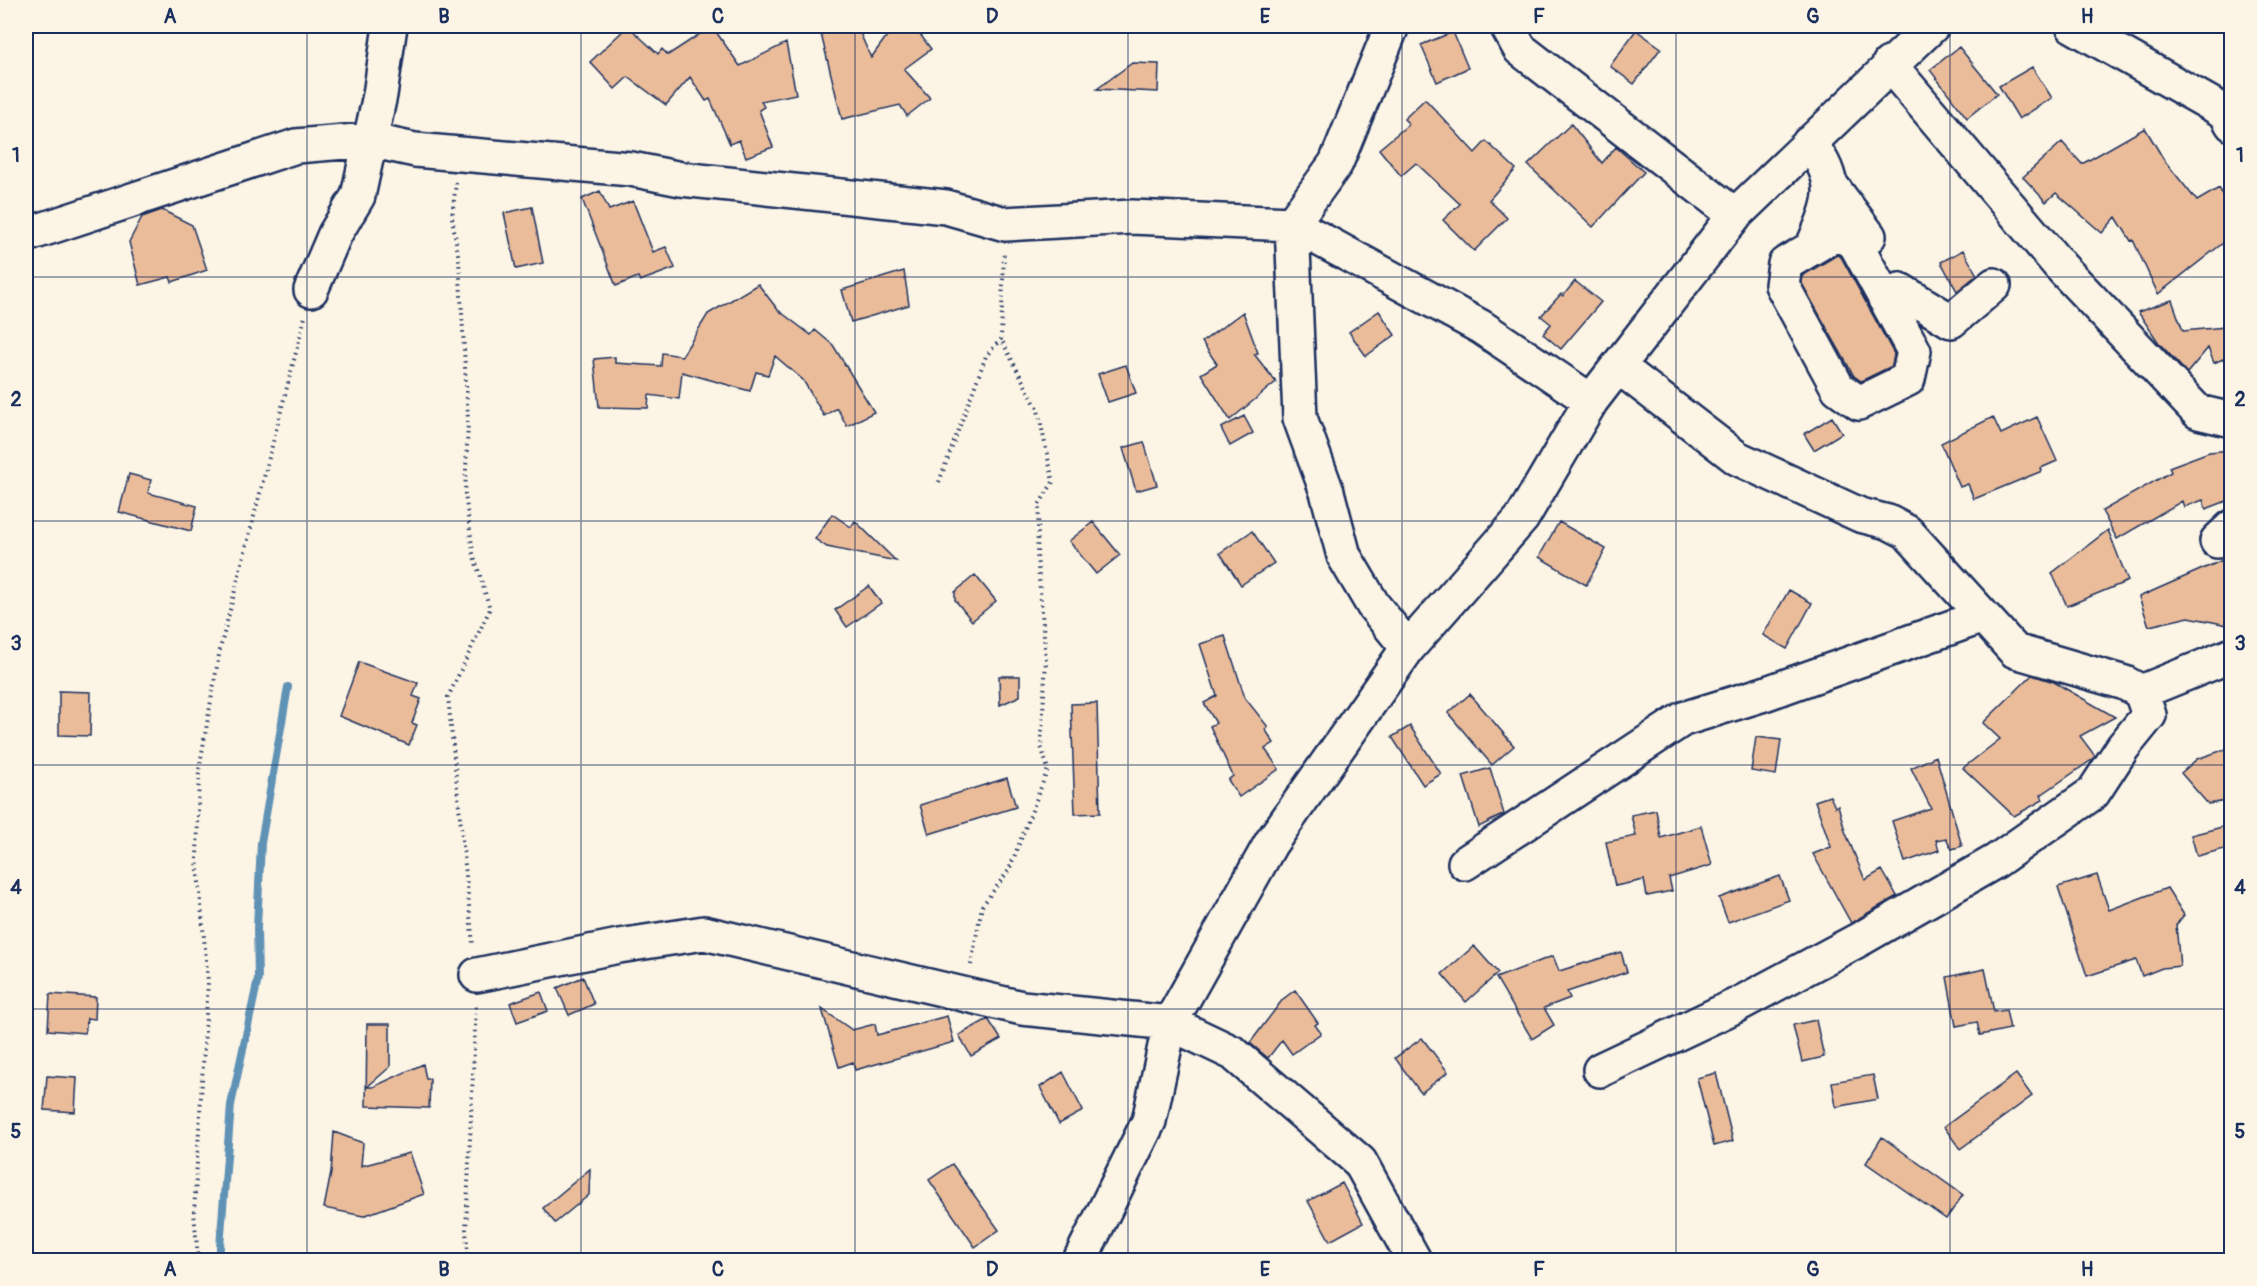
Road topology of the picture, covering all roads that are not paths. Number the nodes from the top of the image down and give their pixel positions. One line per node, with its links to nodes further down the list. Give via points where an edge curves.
1 (390, 26): 8 (street)
2 (1392, 26): 12 (street, via 1336,163)
3 (1507, 26): 11 (street, via 1520,49)
4 (1932, 26): 6 (street)
5 (2073, 26): 7 (street, via 2225,112)
6 (1889, 64): 9 (street); 21 (street, via 2060,266 2198,412)
7 (2232, 124)
8 (369, 140): 12 (street, via 415,150 631,169 681,179 946,207 1005,224 1132,217); 13 (street, via 296,146); 17 (street, via 358,196 335,234)
9 (1809, 143): 10 (street, via 1825,163); 11 (street)
10 (1831, 185): 14 (street); 15 (street, via 1824,219)
11 (1736, 215): 19 (street)
12 (1292, 224): 20 (street, via 1480,327); 23 (street, via 1300,418 1327,492 1344,556 1373,605)
13 (26, 235)
14 (1862, 239): 15 (street, via 1837,233); 18 (street)
15 (1812, 248): 18 (street, via 1785,264 1782,285 1838,388 1859,403 1908,379 1914,351)
16 (1994, 285): 18 (street, via 1951,321)
17 (311, 290)
18 (1893, 295)
19 (1619, 367): 20 (street); 22 (street, via 1737,458 1906,532)
20 (1591, 401): 23 (street, via 1522,518)
21 (2232, 420)
22 (1983, 616): 25 (street, via 2015,651); 26 (street, via 1683,719)
23 (1408, 648): 28 (street, via 1270,843)
24 (2232, 655): 25 (street)
25 (2142, 692): 29 (street, via 2149,715 2122,747 2093,793 2006,854 1862,939 1737,1005)
26 (1465, 862)
27 (477, 975): 28 (street, via 704,933 1022,1008)
28 (1170, 1023): 30 (street, via 1149,1120); 31 (street, via 1233,1053 1360,1162)
29 (1600, 1070)
30 (1080, 1260)
31 (1414, 1260)

